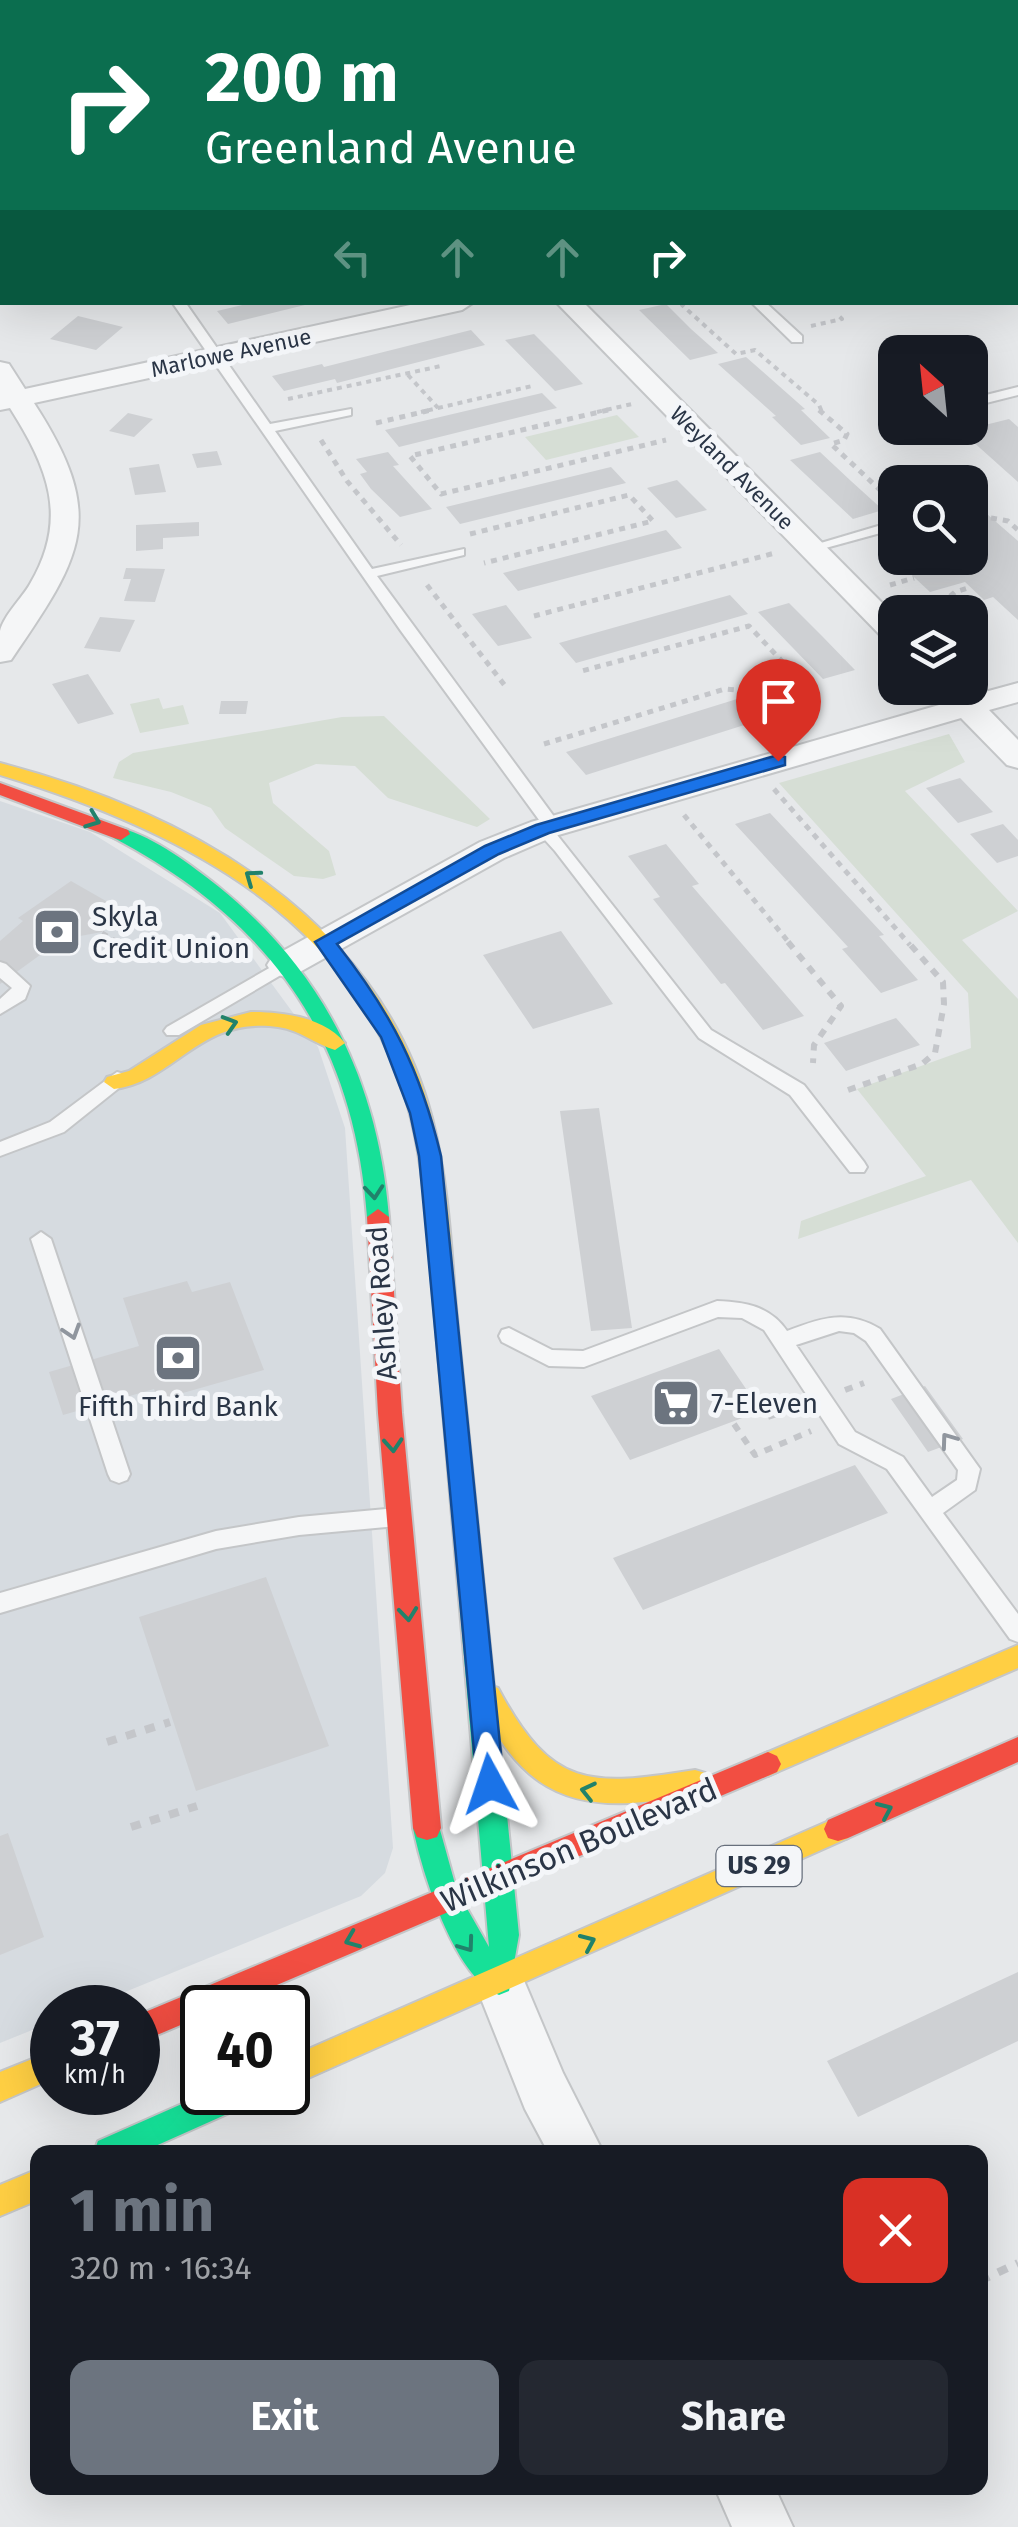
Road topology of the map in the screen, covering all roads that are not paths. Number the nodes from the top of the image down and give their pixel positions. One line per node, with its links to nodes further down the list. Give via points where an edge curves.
1 (180, 305): 6 (lane)
2 (448, 305): 6 (street, Marlowe Avenue)
3 (571, 305): 15 (street, Weyland Avenue)
4 (761, 305): 5 (lane)
5 (796, 335)
6 (214, 356): 10 (street, Marlowe Avenue); 12 (lane)
7 (0, 370): 10 (street)
8 (1018, 391): 9 (lane)
9 (988, 398)
10 (8, 400): 18 (street, via 61,476 69,514 56,564)
11 (346, 412): 12 (lane)
12 (266, 430): 16 (lane)
13 (878, 530): 15 (lane)
14 (461, 544): 16 (lane)
15 (811, 548): 17 (street, Weyland Avenue)
16 (368, 574): 26 (lane)
17 (878, 616)
18 (0, 653)
19 (1018, 692): 20 (street)
20 (988, 694)
21 (933, 705): 26 (street)
22 (966, 705): 23 (street)
23 (1018, 758)
24 (0, 769): 27 (street, Ashley Road, one-way to 24, via 265,886 172,826 91,792)
25 (0, 789): 28 (street, Ashley Road, one-way to 28, via 100,822 174,860 239,911)
26 (548, 828): 27 (street, via 492,850); 34 (lane, via 705,1034 797,1090)
27 (325, 942): 28 (street); 43 (street, Ashley Road, via 392,1037 425,1130)
28 (285, 965): 31 (street, Ashley Road); 32 (lane, via 169,1034)
29 (0, 968): 30 (lane, via 21,986)
30 (0, 1008)
31 (335, 1043): 32 (street, one-way to 31, via 135,1080 197,1036 246,1019 304,1020); 40 (street, Ashley Road, one-way to 40, via 352,1079 370,1154)
32 (114, 1082): 33 (lane, via 57,1127)
33 (0, 1149)
34 (857, 1167)
35 (41, 1240): 38 (lane, one-way to 38)
36 (510, 1336): 37 (lane, via 549,1358 584,1359 717,1309 745,1310 771,1324)
37 (783, 1341): 39 (lane, via 848,1438 895,1463); 39 (lane, one-way to 37, via 967,1484 969,1469 873,1336 856,1322 834,1323)
38 (118, 1474)
39 (929, 1511): 42 (lane)
40 (398, 1517): 41 (lane, via 216,1540); 48 (street, Ashley Road, one-way to 48, via 432,1864)
41 (0, 1603)
42 (1018, 1632)
43 (478, 1654): 46 (street, one-way to 43, via 604,1794 547,1775 504,1731); 47 (street, Ashley Road)
44 (1018, 1656): 46 (street, Wilkinson Boulevard)
45 (1018, 1750): 49 (street, US 29, one-way to 45)
46 (718, 1784): 47 (street, Wilkinson Boulevard)
47 (499, 1880): 48 (street, Wilkinson Boulevard); 49 (street, Ashley Road, via 505,1946)
48 (443, 1904): 49 (street, Ashley Road, one-way to 49, via 469,1949); 50 (street, Wilkinson Boulevard, one-way to 50)
49 (499, 1981): 51 (street, US 29); 56 (street, Ashley Road, via 537,2076)
50 (160, 2021)
51 (310, 2064)
52 (30, 2074): 53 (street)
53 (0, 2087)
54 (192, 2115): 55 (street)
55 (125, 2145)
56 (574, 2145)
57 (30, 2188): 58 (street)
58 (0, 2201)
59 (747, 2495): 60 (street)
60 (763, 2527)

